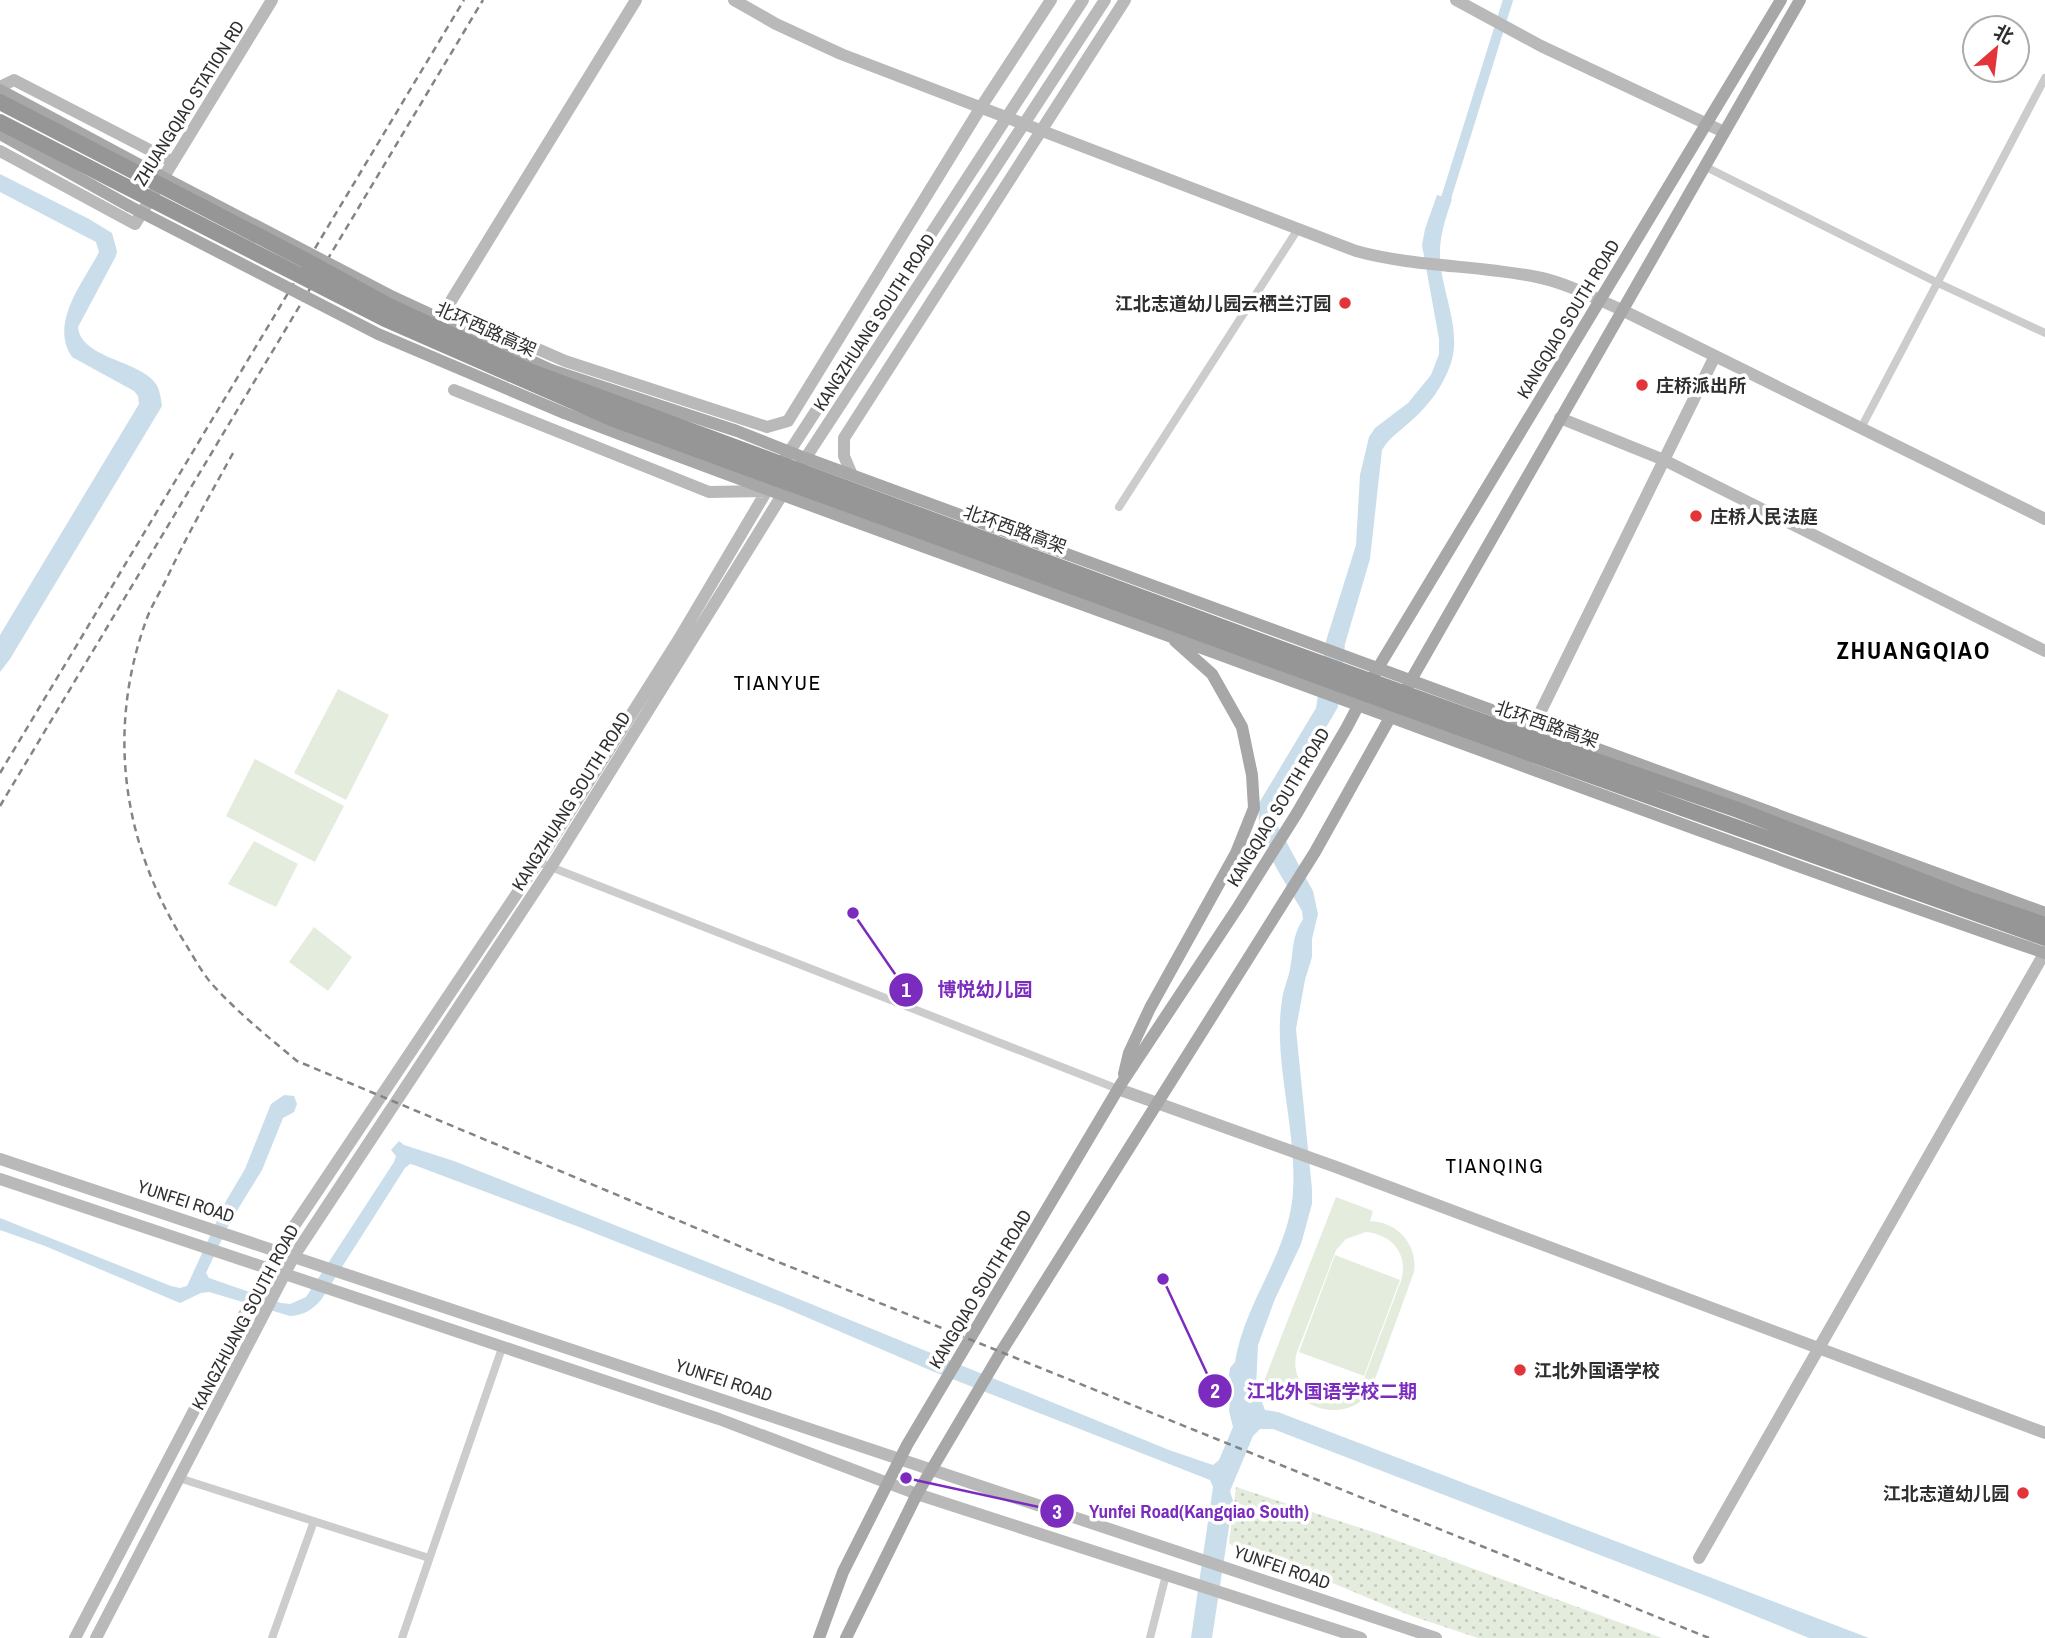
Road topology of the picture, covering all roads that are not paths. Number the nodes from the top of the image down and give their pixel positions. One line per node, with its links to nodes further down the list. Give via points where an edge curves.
1 (272, 0): 23 (street, ZHUANGQIAO STATION RD)
2 (636, 0): 33 (street, via 446,309 565,361 767,427)
3 (734, 0): 14 (street, via 841,54)
4 (1051, 0): 14 (street)
5 (1083, 0): 15 (street, KANGZHUANG SOUTH ROAD)
6 (1105, 0): 17 (street, KANGZHUANG SOUTH ROAD)
7 (1125, 0): 19 (street)
8 (1456, 0): 18 (street, via 1541,46)
9 (1782, 0): 18 (main road, KANGQIAO SOUTH ROAD)
10 (1800, 0): 20 (main road)
11 (2045, 78): 26 (street)
12 (0, 89): 23 (street, via 14,80); 35 (main road, bridge, via 393,297 551,370)
13 (0, 103): 53 (highway, 北环西路高架, bridge, via 389,306 529,371)
14 (981, 107): 15 (street); 33 (street)
15 (1007, 117): 17 (street); 35 (street, KANGZHUANG SOUTH ROAD)
16 (0, 122): 54 (highway, 北环西路高架, bridge, via 385,319 611,418)
17 (1025, 124): 19 (street); 36 (street, KANGZHUANG SOUTH ROAD)
18 (1707, 124): 20 (street); 27 (main road, KANGQIAO SOUTH ROAD)
19 (1041, 131): 25 (street); 38 (street, via 844,438 844,456)
20 (1724, 132): 24 (main road)
21 (0, 135): 39 (main road, bridge, via 378,334 564,413)
22 (0, 151): 23 (street, ZHUANGQIAO STATION RD, via 135,224)
23 (173, 162)
24 (1704, 166): 26 (street); 28 (main road)
25 (1298, 229): 27 (street, via 1377,257 1538,277); 41 (street)
26 (1938, 283): 29 (street); 34 (street)
27 (1600, 300): 28 (street); 45 (main road, KANGQIAO SOUTH ROAD)
28 (1622, 310): 30 (street); 32 (main road)
29 (2045, 333)
30 (1715, 356): 34 (street); 37 (street)
31 (454, 390): 39 (street, via 709,492)
32 (1560, 418): 37 (street); 46 (main road)
33 (788, 421): 35 (street)
34 (1861, 428): 42 (street)
35 (790, 451): 36 (main road); 39 (street, KANGZHUANG SOUTH ROAD)
36 (806, 458): 38 (main road); 40 (street, KANGZHUANG SOUTH ROAD)
37 (1664, 460): 44 (street); 49 (street)
38 (852, 475): 45 (main road)
39 (767, 491): 40 (main road); 50 (street, KANGZHUANG SOUTH ROAD)
40 (782, 496): 43 (main road); 51 (street, KANGZHUANG SOUTH ROAD)
41 (1119, 507)
42 (2045, 520)
43 (1169, 636): 47 (main road); 56 (main road, via 1212,674 1242,727 1254,808 1236,853 1150,1008)
44 (2045, 651)
45 (1378, 668): 46 (main road); 47 (main road, KANGQIAO SOUTH ROAD)
46 (1411, 680): 48 (main road); 49 (main road)
47 (1358, 706): 48 (main road); 56 (main road, KANGQIAO SOUTH ROAD, via 1297,813)
48 (1391, 718): 55 (main road); 57 (main road, via 1278,915)
49 (1534, 725): 52 (main road)
50 (537, 862): 51 (street); 60 (street, KANGZHUANG SOUTH ROAD)
51 (551, 867): 56 (street); 61 (street, KANGZHUANG SOUTH ROAD)
52 (2045, 913)
53 (2045, 925)
54 (2045, 938)
55 (2045, 953): 64 (street)
56 (1120, 1086): 57 (street); 67 (main road, KANGQIAO SOUTH ROAD)
57 (1158, 1102): 64 (street); 68 (main road)
58 (0, 1159): 60 (street, YUNFEI ROAD)
59 (0, 1179): 62 (street)
60 (278, 1250): 61 (street, YUNFEI ROAD); 62 (street, KANGZHUANG SOUTH ROAD)
61 (294, 1256): 63 (street, KANGZHUANG SOUTH ROAD); 67 (street, YUNFEI ROAD)
62 (268, 1269): 63 (street); 76 (street, KANGZHUANG SOUTH ROAD)
63 (285, 1274): 65 (street); 69 (street, KANGZHUANG SOUTH ROAD)
64 (1819, 1347): 66 (street); 74 (street)
65 (502, 1348): 70 (street, via 719,1419); 73 (street)
66 (2045, 1433)
67 (901, 1458): 68 (street, YUNFEI ROAD); 70 (main road, KANGQIAO SOUTH ROAD)
68 (932, 1468): 71 (main road); 84 (street, YUNFEI ROAD)
69 (179, 1478): 72 (street); 77 (street, KANGZHUANG SOUTH ROAD)
70 (888, 1484): 71 (street); 80 (main road, KANGQIAO SOUTH ROAD, via 843,1572)
71 (917, 1494): 75 (street); 81 (main road)
72 (314, 1521): 73 (street); 78 (street)
73 (429, 1558): 79 (street)
74 (1699, 1558)
75 (1172, 1577): 82 (street); 83 (street)
76 (75, 1638)
77 (96, 1638)
78 (272, 1638)
79 (399, 1638)
80 (819, 1638)
81 (846, 1638)
82 (1150, 1638)
83 (1361, 1638)
84 (1436, 1638)

